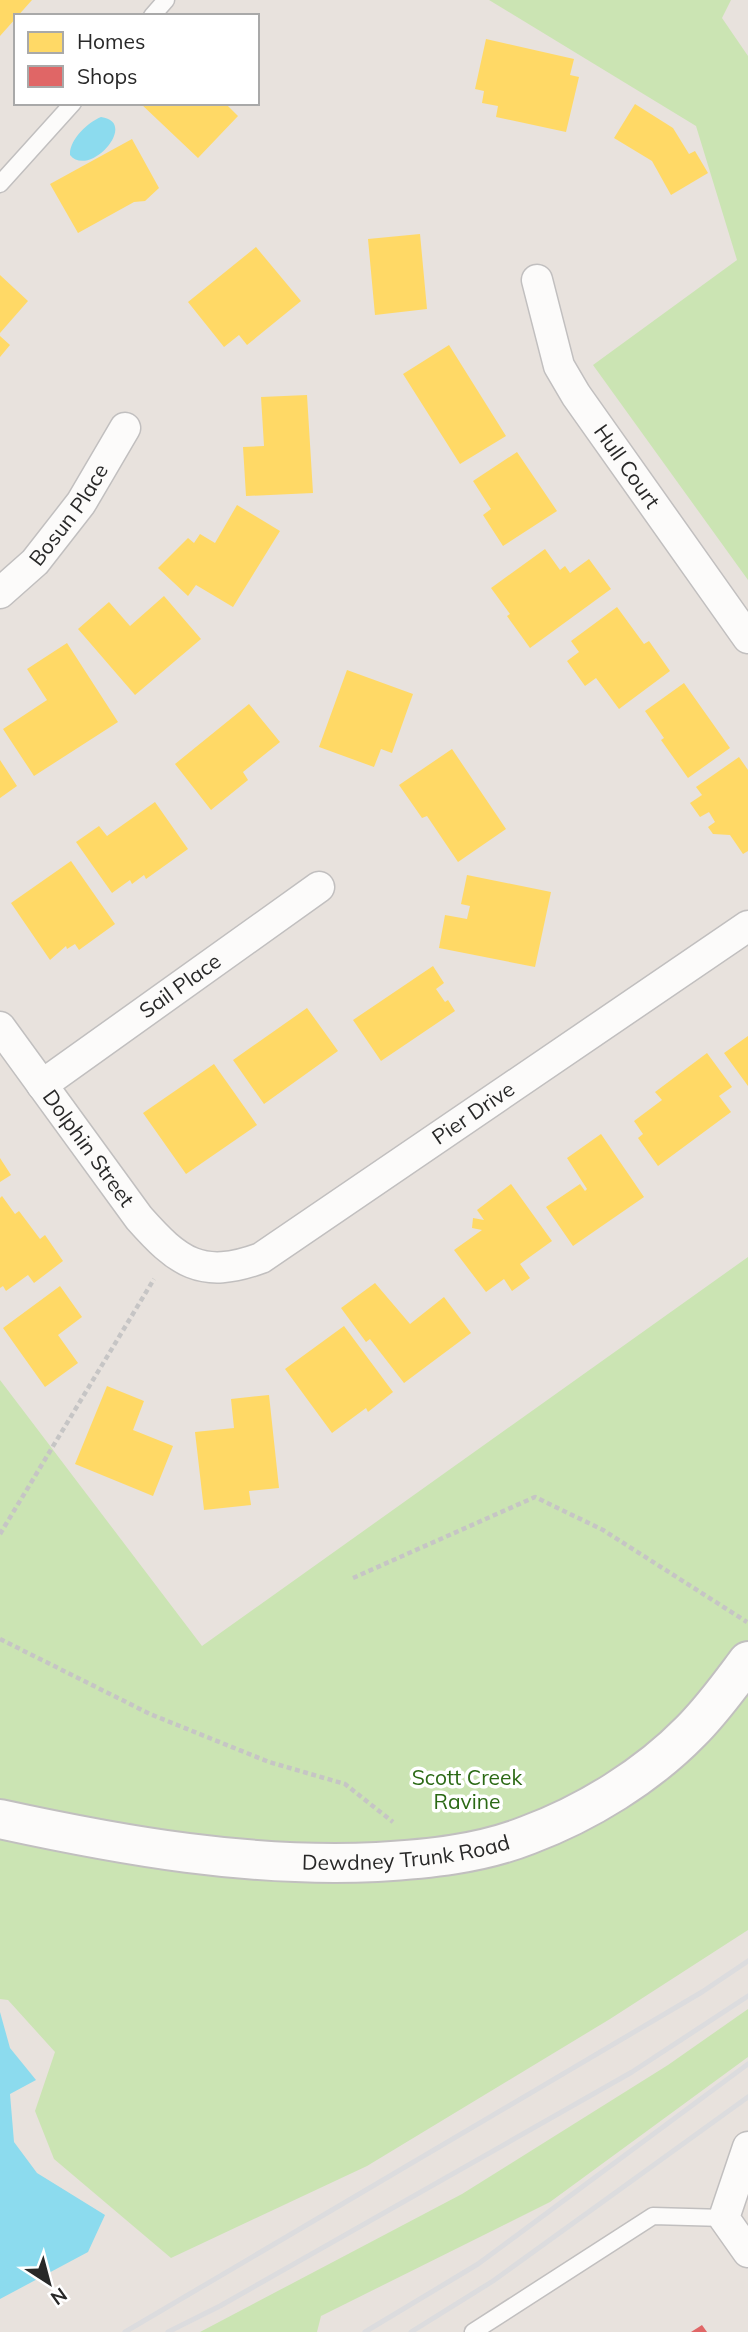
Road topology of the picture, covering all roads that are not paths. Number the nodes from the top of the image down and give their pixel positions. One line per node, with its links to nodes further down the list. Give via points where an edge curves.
1 (166, 0): 2 (lane)
2 (154, 14)
3 (71, 105): 4 (lane)
4 (0, 184)
5 (537, 280): 8 (street, Hull Court, via 559,366 576,395)
6 (125, 428): 7 (street, Bosun Place, via 81,503 34,562)
7 (0, 593)
8 (748, 638)
9 (320, 887): 12 (street, Sail Place)
10 (748, 926): 13 (street, Pier Drive, via 261,1258 237,1267)
11 (0, 1027): 12 (street, Dolphin Street)
12 (42, 1086): 13 (street, Dolphin Street, via 139,1217)
13 (186, 1262)
14 (748, 1661): 15 (main road, Dewdney Trunk Road, via 690,1733 619,1788 529,1835 473,1851 320,1864 199,1856)
15 (0, 1819)
16 (748, 2147): 17 (street)
17 (724, 2218): 18 (street); 19 (lane, via 653,2216)
18 (748, 2252)
19 (473, 2332)

